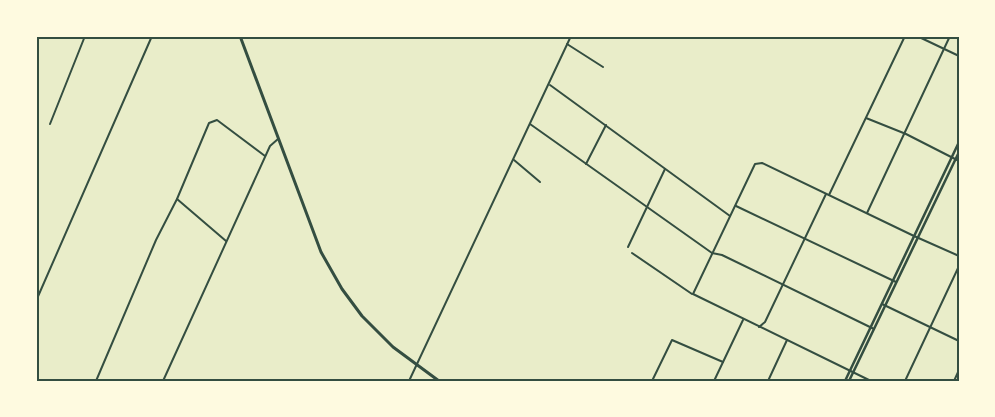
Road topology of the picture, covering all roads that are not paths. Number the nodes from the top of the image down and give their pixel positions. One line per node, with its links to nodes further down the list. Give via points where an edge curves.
1 (85, 36): 14 (street)
2 (152, 36): 46 (street)
3 (240, 36): 18 (highway)
4 (571, 36): 8 (street)
5 (905, 36): 13 (street)
6 (917, 36): 9 (street)
7 (950, 36): 9 (street)
8 (567, 44): 11 (street); 12 (street)
9 (944, 49): 10 (street); 17 (street)
10 (959, 56)
11 (603, 67)
12 (549, 84): 15 (street); 16 (street)
13 (866, 118): 17 (street); 28 (street)
14 (50, 124)
15 (530, 124): 23 (street); 25 (street)
16 (606, 125): 25 (street); 26 (street)
17 (904, 133): 22 (street); 32 (street)
18 (278, 139): 21 (street, via 270,144); 55 (highway, via 321,252 342,289 362,316)
19 (959, 142): 22 (street)
20 (959, 152): 24 (street)
21 (265, 156): 29 (street, via 217,120 212,121); 37 (street)
22 (952, 157): 24 (street); 34 (street)
23 (514, 160): 27 (street); 55 (street)
24 (957, 160): 35 (street)
25 (586, 164): 31 (street)
26 (665, 168): 31 (street); 33 (street)
27 (540, 182)
28 (827, 195): 30 (street, via 759,162); 32 (street); 36 (street)
29 (177, 199): 37 (street); 59 (street, via 156,240)
30 (736, 206): 33 (street); 36 (street)
31 (646, 208): 38 (street); 40 (street)
32 (866, 214): 34 (street)
33 (730, 216): 40 (street)
34 (914, 236): 35 (street); 43 (street)
35 (918, 238): 41 (street); 43 (street)
36 (804, 239): 43 (street); 44 (street)
37 (226, 241): 60 (street)
38 (628, 247)
39 (632, 253): 45 (street)
40 (712, 253): 44 (street); 45 (street)
41 (959, 256)
42 (959, 266): 50 (street)
43 (895, 282): 47 (street)
44 (783, 285): 49 (street, via 765,322); 51 (street)
45 (692, 294): 48 (street)
46 (36, 301)
47 (883, 305): 50 (street); 51 (street)
48 (743, 320): 49 (street); 54 (street)
49 (759, 327): 52 (street)
50 (930, 327): 53 (street); 68 (street)
51 (872, 328): 57 (street)
52 (787, 340): 57 (street); 64 (street)
53 (959, 341)
54 (723, 362): 58 (street, via 672,340); 63 (street)
55 (416, 366): 61 (street); 62 (highway)
56 (959, 370): 69 (street)
57 (852, 372): 65 (street); 66 (street); 67 (street)
58 (654, 380)
59 (96, 381)
60 (164, 381)
61 (409, 381)
62 (439, 381)
63 (714, 381)
64 (768, 381)
65 (845, 381)
66 (849, 381)
67 (871, 381)
68 (905, 381)
69 (954, 381)

